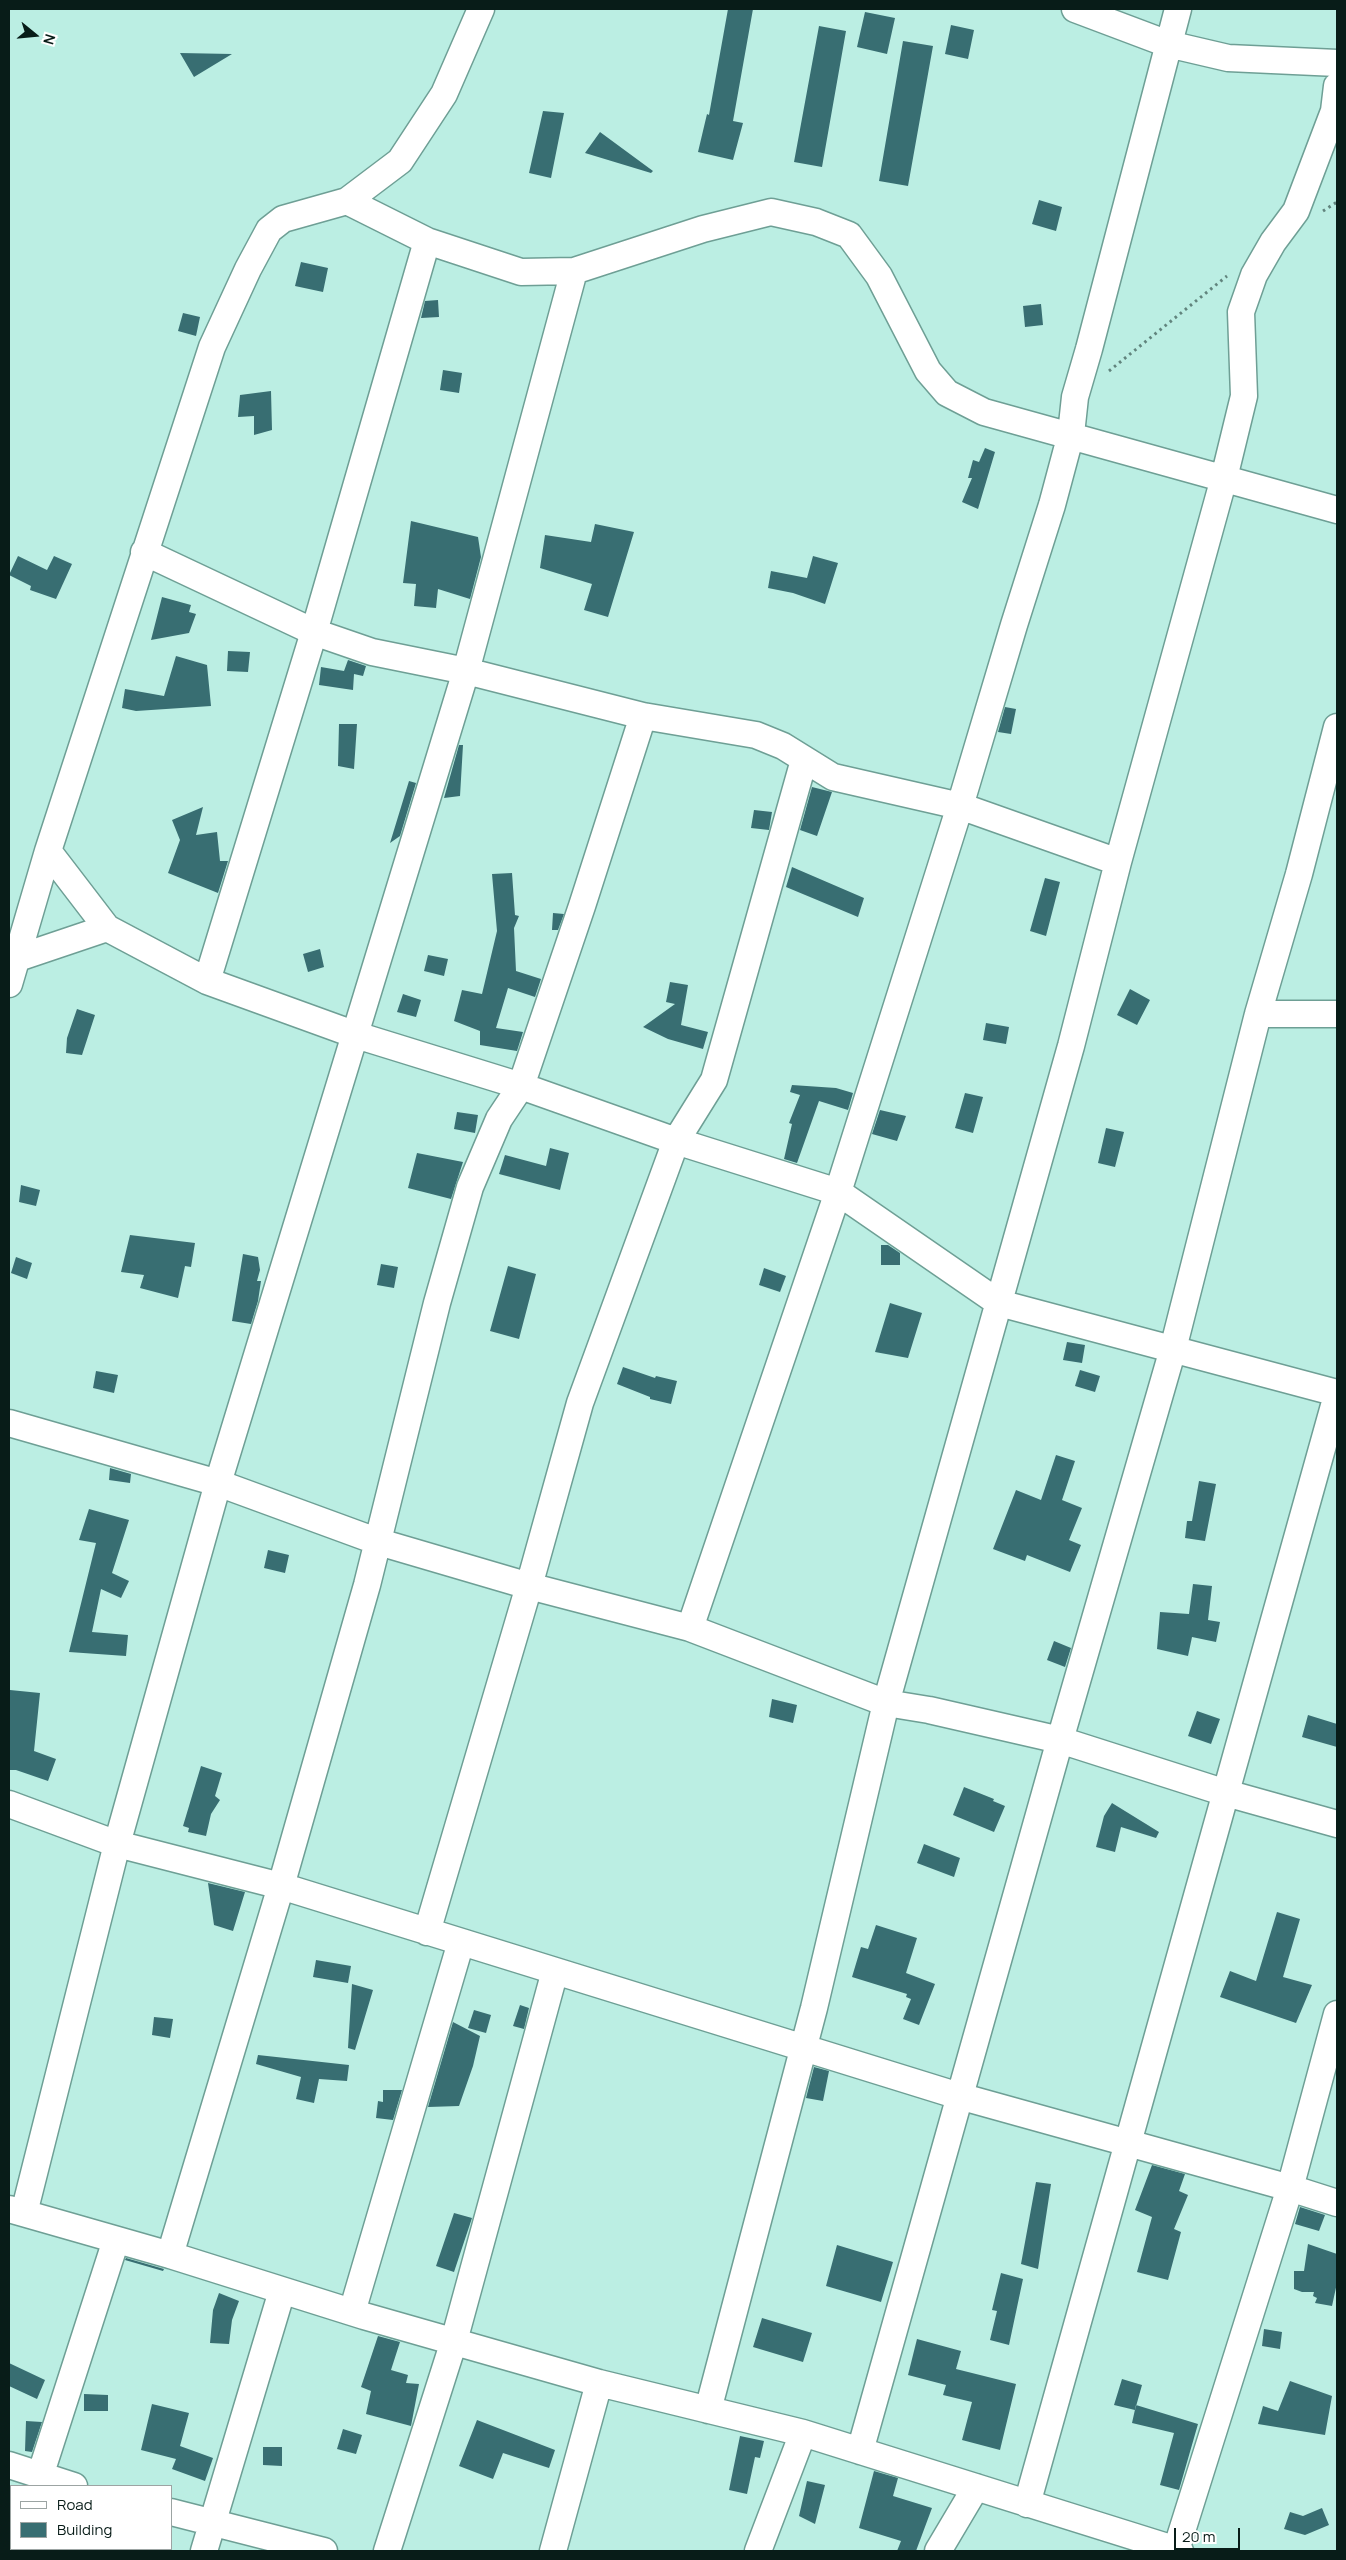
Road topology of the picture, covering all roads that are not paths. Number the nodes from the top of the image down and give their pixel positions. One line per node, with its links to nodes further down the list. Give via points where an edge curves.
1 (481, 9): 7 (street, via 444,94 400,162)
2 (1075, 9): 4 (street)
3 (1178, 9): 4 (street)
4 (1168, 44): 5 (street, via 1228,58); 10 (street, via 1075,396)
5 (1337, 63)
6 (1337, 86): 11 (street, via 1334,110 1296,211 1254,275 1241,312 1244,396)
7 (347, 201): 8 (street); 13 (street, via 283,219 269,230 212,347)
8 (427, 241): 9 (street, via 521,272); 14 (street)
9 (574, 272): 10 (street, via 703,228 771,212 816,222 849,236 879,276 928,371 947,393 984,412); 15 (street)
10 (1071, 434): 11 (street); 19 (street)
11 (1224, 478): 12 (street); 21 (street)
12 (1337, 510)
13 (144, 552): 14 (street); 20 (street)
14 (314, 632): 15 (street, via 372,652); 24 (street)
15 (466, 671): 16 (street); 28 (street)
16 (643, 716): 18 (street, via 756,734); 29 (street)
17 (1337, 727): 26 (street)
18 (804, 760): 19 (street, via 833,776); 30 (street, via 714,1080)
19 (960, 806): 21 (street); 31 (street)
20 (48, 851): 22 (street); 23 (street)
21 (1118, 862): 32 (street)
22 (107, 928): 23 (street); 24 (street)
23 (15, 959): 25 (street)
24 (207, 981): 28 (street)
25 (9, 984)
26 (1258, 1014): 27 (street); 33 (street)
27 (1337, 1014)
28 (356, 1035): 29 (street); 36 (street)
29 (521, 1086): 30 (street); 37 (street, via 499,1119 470,1187 437,1303)
30 (676, 1141): 31 (street); 38 (street, via 580,1403)
31 (838, 1192): 32 (street); 39 (street)
32 (999, 1304): 33 (street); 40 (street)
33 (1173, 1349): 34 (street); 41 (street)
34 (1337, 1394): 42 (street)
35 (9, 1423): 36 (street)
36 (218, 1483): 37 (street); 45 (street)
37 (379, 1542): 38 (street); 46 (street)
38 (529, 1586): 39 (street); 47 (street)
39 (690, 1628): 40 (street)
40 (886, 1703): 41 (street); 51 (street)
41 (1060, 1740): 42 (street); 52 (street)
42 (1226, 1793): 44 (street); 53 (street)
43 (9, 1804): 45 (street)
44 (1337, 1824)
45 (117, 1844): 46 (street); 56 (street)
46 (281, 1886): 47 (street); 58 (street)
47 (428, 1932): 48 (street)
48 (461, 1942): 49 (street); 60 (street)
49 (555, 1971): 51 (street); 61 (street)
50 (1337, 2014): 54 (street)
51 (804, 2048): 52 (street); 63 (street)
52 (959, 2096): 53 (street); 65 (street)
53 (1128, 2142): 54 (street); 70 (street)
54 (1290, 2188): 55 (street); 80 (street)
55 (1337, 2203)
56 (16, 2211): 57 (street)
57 (116, 2240): 58 (street); 67 (street)
58 (170, 2256): 59 (street)
59 (282, 2292): 60 (street); 72 (street)
60 (352, 2312): 61 (street)
61 (454, 2341): 62 (street); 76 (street)
62 (600, 2383): 63 (street); 77 (street)
63 (708, 2410): 64 (street)
64 (804, 2433): 65 (street); 78 (street)
65 (860, 2451): 69 (street)
66 (9, 2465): 67 (street)
67 (40, 2476): 68 (street)
68 (71, 2485)
69 (976, 2487): 70 (street); 79 (street)
70 (1027, 2504): 73 (street)
71 (172, 2512): 72 (street)
72 (214, 2522): 74 (street); 75 (street)
73 (1133, 2544): 80 (street)
74 (204, 2551)
75 (324, 2551)
76 (387, 2551)
77 (553, 2551)
78 (758, 2551)
79 (938, 2551)
80 (1178, 2551)

